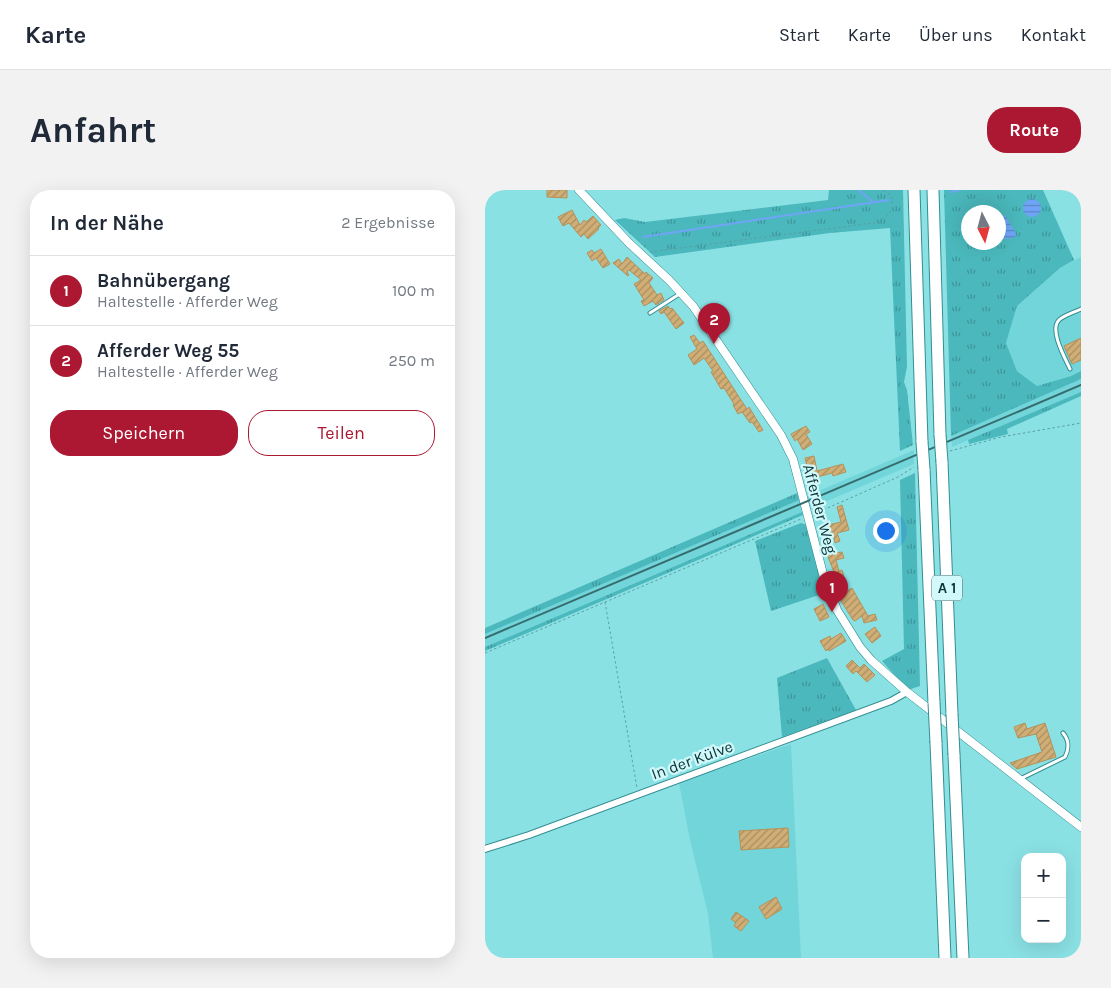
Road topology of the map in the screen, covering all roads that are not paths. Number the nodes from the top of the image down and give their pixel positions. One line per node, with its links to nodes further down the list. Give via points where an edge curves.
1 (579, 190): 4 (street, Afferder Weg)
2 (915, 190): 13 (highway, A 1, bridge)
3 (933, 190): 14 (highway, A 1, bridge, via 941,462)
4 (682, 293): 6 (lane); 8 (street, Afferder Weg, via 786,442 827,588 837,610 871,660)
5 (1081, 309): 7 (lane, via 1059,320 1056,327 1057,338)
6 (650, 314)
7 (1070, 369)
8 (907, 692): 10 (street, Afferder Weg); 12 (street, In der Külve, via 891,702)
9 (1063, 733): 10 (lane, via 1068,747 1065,757)
10 (1019, 779): 11 (street, Afferder Weg)
11 (1081, 827)
12 (485, 850)
13 (945, 958)
14 (963, 958)

